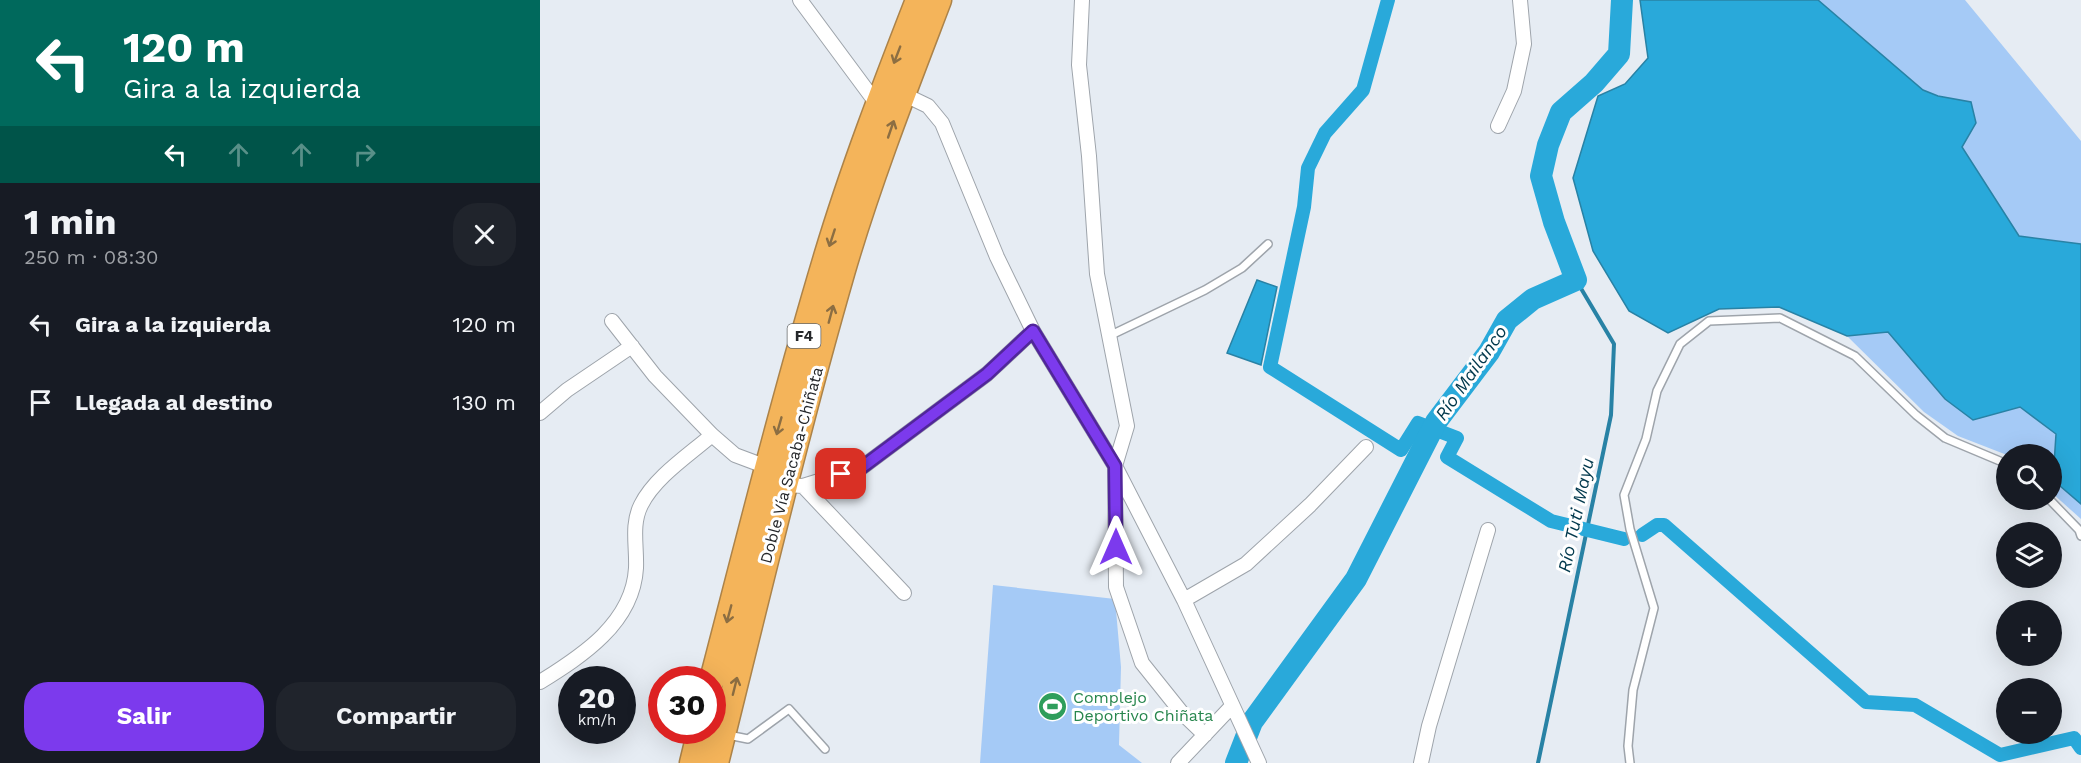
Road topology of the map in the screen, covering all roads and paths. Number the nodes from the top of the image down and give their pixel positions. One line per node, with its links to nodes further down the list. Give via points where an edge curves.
1 (800, 0): 7 (street)
2 (918, 0): 7 (highway, Doble Vía Sacaba-Chiñata / F4, one-way to 7)
3 (939, 0): 6 (highway, Doble Vía Sacaba-Chiñata / F4)
4 (1082, 0): 12 (street, via 1079,65 1097,274)
5 (1520, 0): 8 (street, via 1524,44 1514,91)
6 (903, 94): 11 (street, via 927,106 942,123); 20 (highway, Doble Vía Sacaba-Chiñata / F4, one-way to 6, via 844,268)
7 (878, 104): 18 (highway, Doble Vía Sacaba-Chiñata / F4, one-way to 18, via 826,256)
8 (1498, 126)
9 (1268, 244): 12 (lane, via 1242,268 1205,290)
10 (612, 321): 13 (street)
11 (1033, 331): 19 (street); 20 (street, via 987,374 861,468)
12 (1109, 336): 19 (street, via 1126,426)
13 (632, 346): 14 (street); 15 (street)
14 (540, 413)
15 (712, 435): 18 (street, via 735,454); 27 (street, via 665,475 641,504 634,526 636,571 627,602 606,634 584,655)
16 (1366, 447): 25 (street, via 1311,505 1246,564)
17 (1996, 459): 40 (lane, via 1945,438 1855,356 1780,318 1709,321 1680,344 1657,391 1646,439 1624,495 1637,558 1654,608 1633,690)
18 (767, 466): 26 (highway, Doble Vía Sacaba-Chiñata / F4, one-way to 26)
19 (1115, 466): 25 (street); 31 (street, via 1116,587 1142,663)
20 (794, 486): 24 (street); 28 (highway, Doble Vía Sacaba-Chiñata / F4, one-way to 20)
21 (2060, 510): 23 (lane)
22 (1488, 530): 39 (street)
23 (2081, 536)
24 (904, 592)
25 (1184, 600): 29 (street)
26 (716, 666)
27 (540, 682)
28 (726, 688)
29 (1232, 706): 31 (street); 35 (street)
30 (726, 735): 34 (lane, via 748,739 789,709)
31 (1205, 735): 38 (street)
32 (704, 744): 36 (highway, Doble Vía Sacaba-Chiñata / F4)
33 (713, 744): 37 (highway, Doble Vía Sacaba-Chiñata / F4)
34 (825, 749)
35 (1257, 759)
36 (692, 763)
37 (716, 763)
38 (1178, 763)
39 (1421, 763)
40 (1630, 763)

